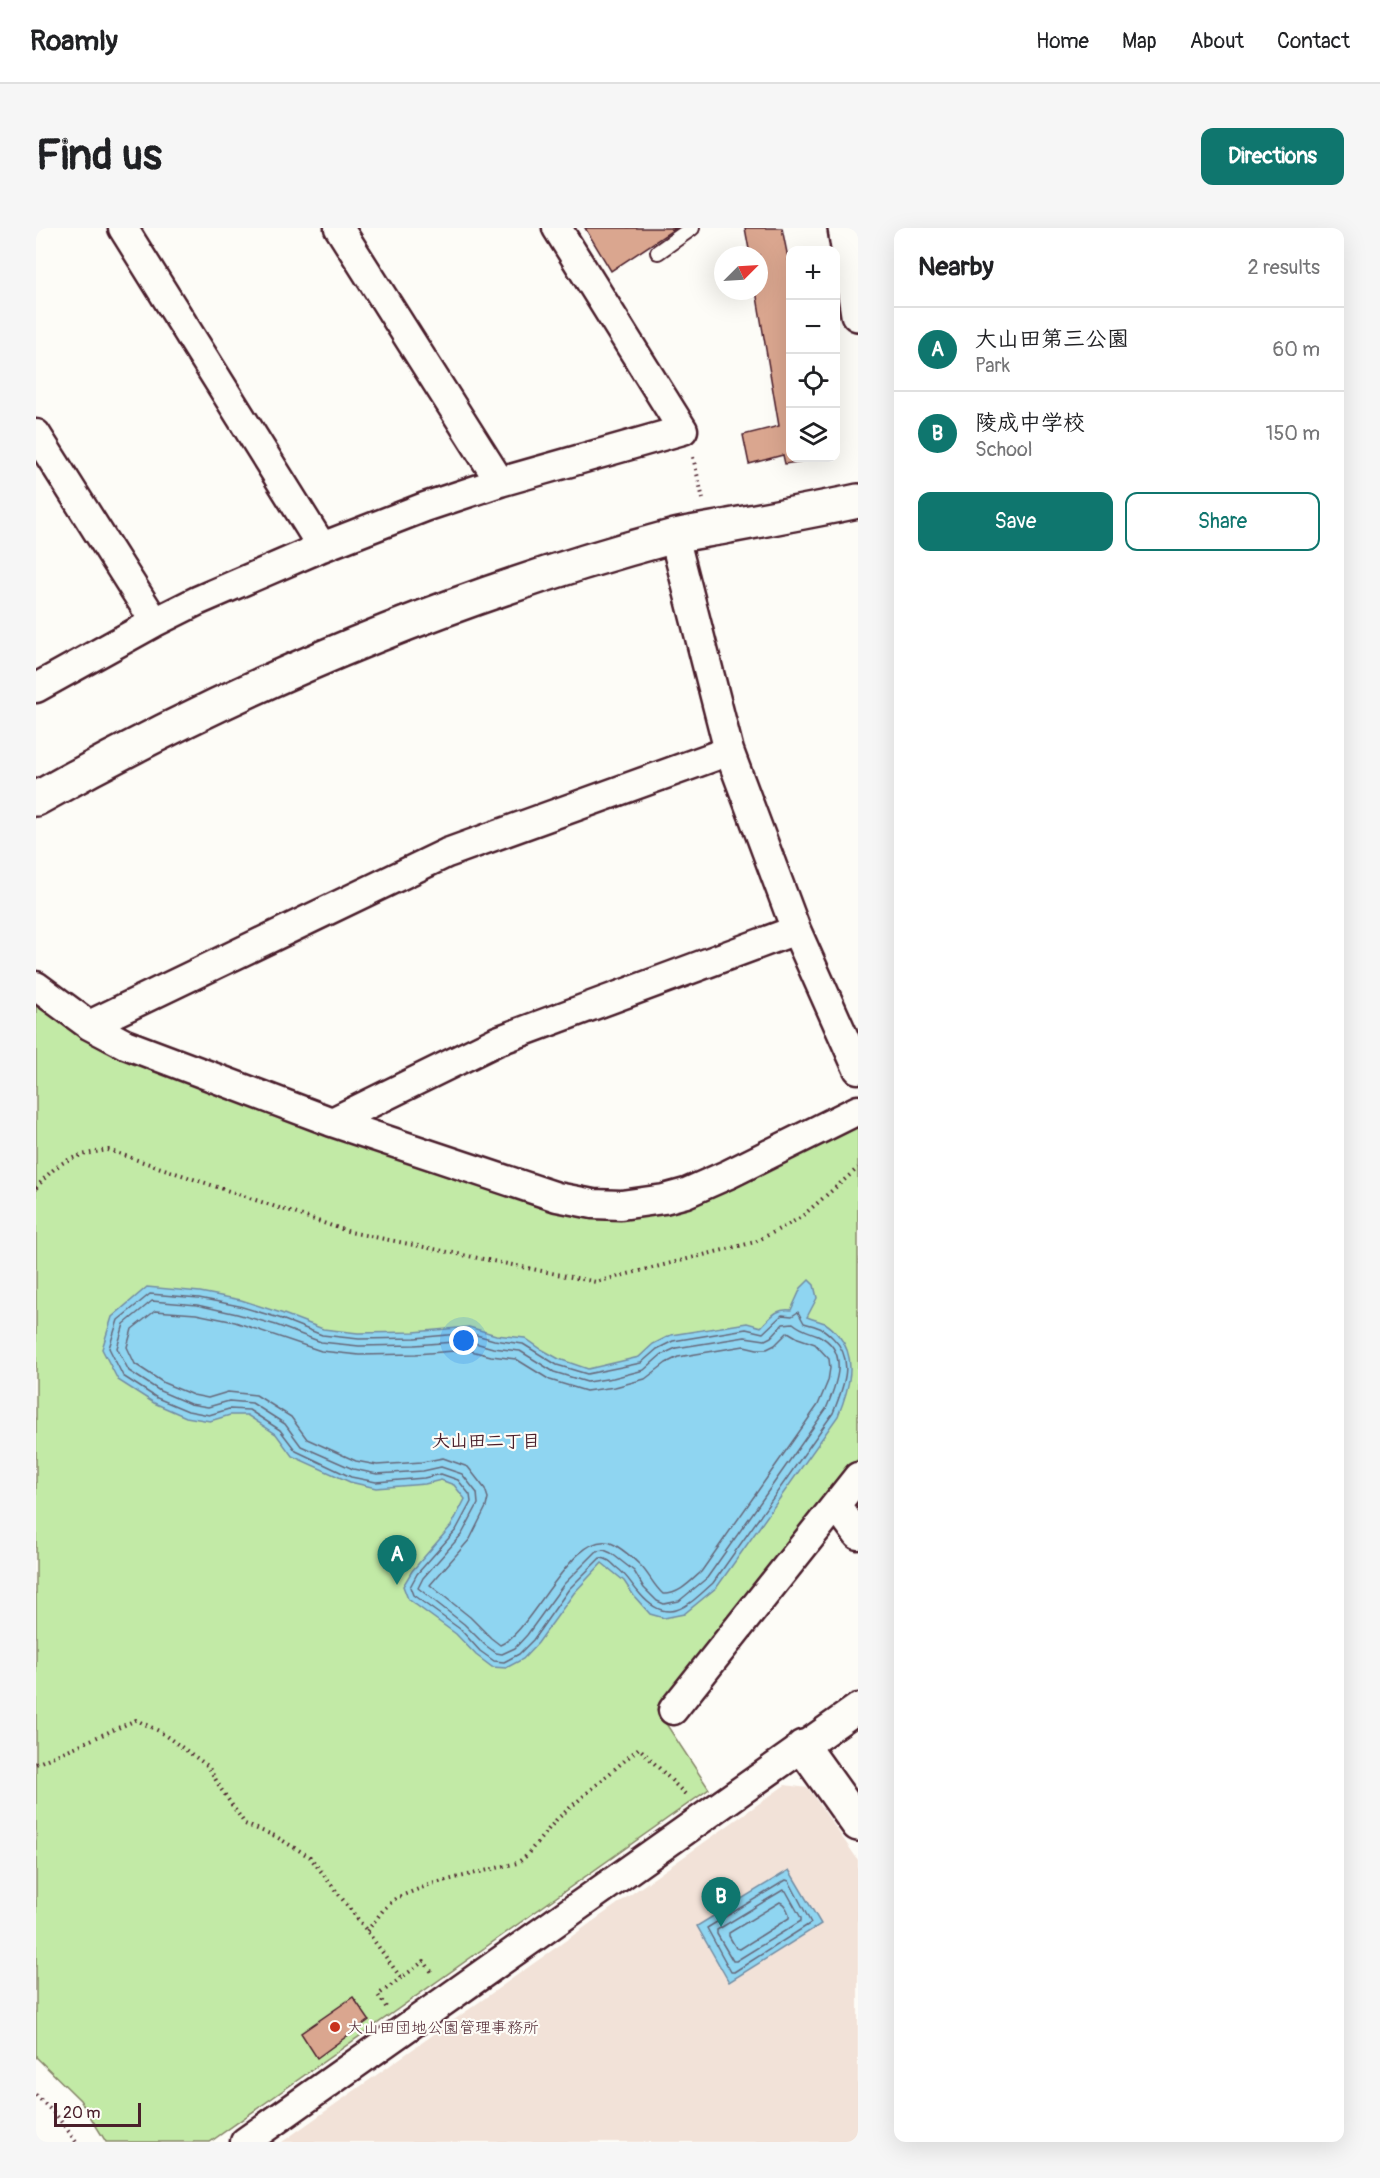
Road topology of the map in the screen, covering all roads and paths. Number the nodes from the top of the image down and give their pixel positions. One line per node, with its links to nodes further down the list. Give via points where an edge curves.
1 (124, 228): 14 (street)
2 (339, 228): 10 (street)
3 (557, 228): 8 (street)
4 (692, 228): 6 (lane)
5 (845, 228): 7 (street)
6 (658, 252)
7 (858, 314)
8 (683, 430): 10 (street); 12 (path)
9 (36, 434): 15 (street)
10 (500, 482): 14 (street)
11 (858, 501): 13 (street)
12 (704, 502)
13 (674, 536): 17 (street); 18 (street, via 549,572 340,649 176,724)
14 (322, 547): 15 (street)
15 (155, 622): 16 (street)
16 (36, 688)
17 (729, 751): 19 (street); 21 (street, via 447,853)
18 (36, 799)
19 (795, 930): 22 (street); 24 (street, via 497,1041)
20 (36, 986): 21 (street)
21 (89, 1024): 24 (street, via 125,1044)
22 (858, 1070)
23 (858, 1110): 24 (street, via 686,1193 621,1205 557,1197)
24 (332, 1122)
25 (858, 1168): 26 (path, via 800,1218 755,1242 596,1282 350,1233 108,1150 69,1158)
26 (36, 1188)
27 (858, 1477): 28 (street)
28 (836, 1505): 29 (street); 31 (street)
29 (858, 1535)
30 (858, 1708): 32 (street)
31 (673, 1710)
32 (803, 1747): 35 (street); 42 (street)
33 (36, 1764): 36 (path, via 136,1720 159,1731 208,1766 245,1824 310,1857)
34 (693, 1803): 36 (path, via 639,1748 557,1819 517,1863 431,1884 396,1898)
35 (858, 1824)
36 (368, 1931): 38 (path)
37 (435, 1977): 38 (path, via 424,1961)
38 (401, 1978): 39 (path, via 378,1995)
39 (388, 2010)
40 (36, 2095): 41 (path)
41 (76, 2142)
42 (245, 2142)

